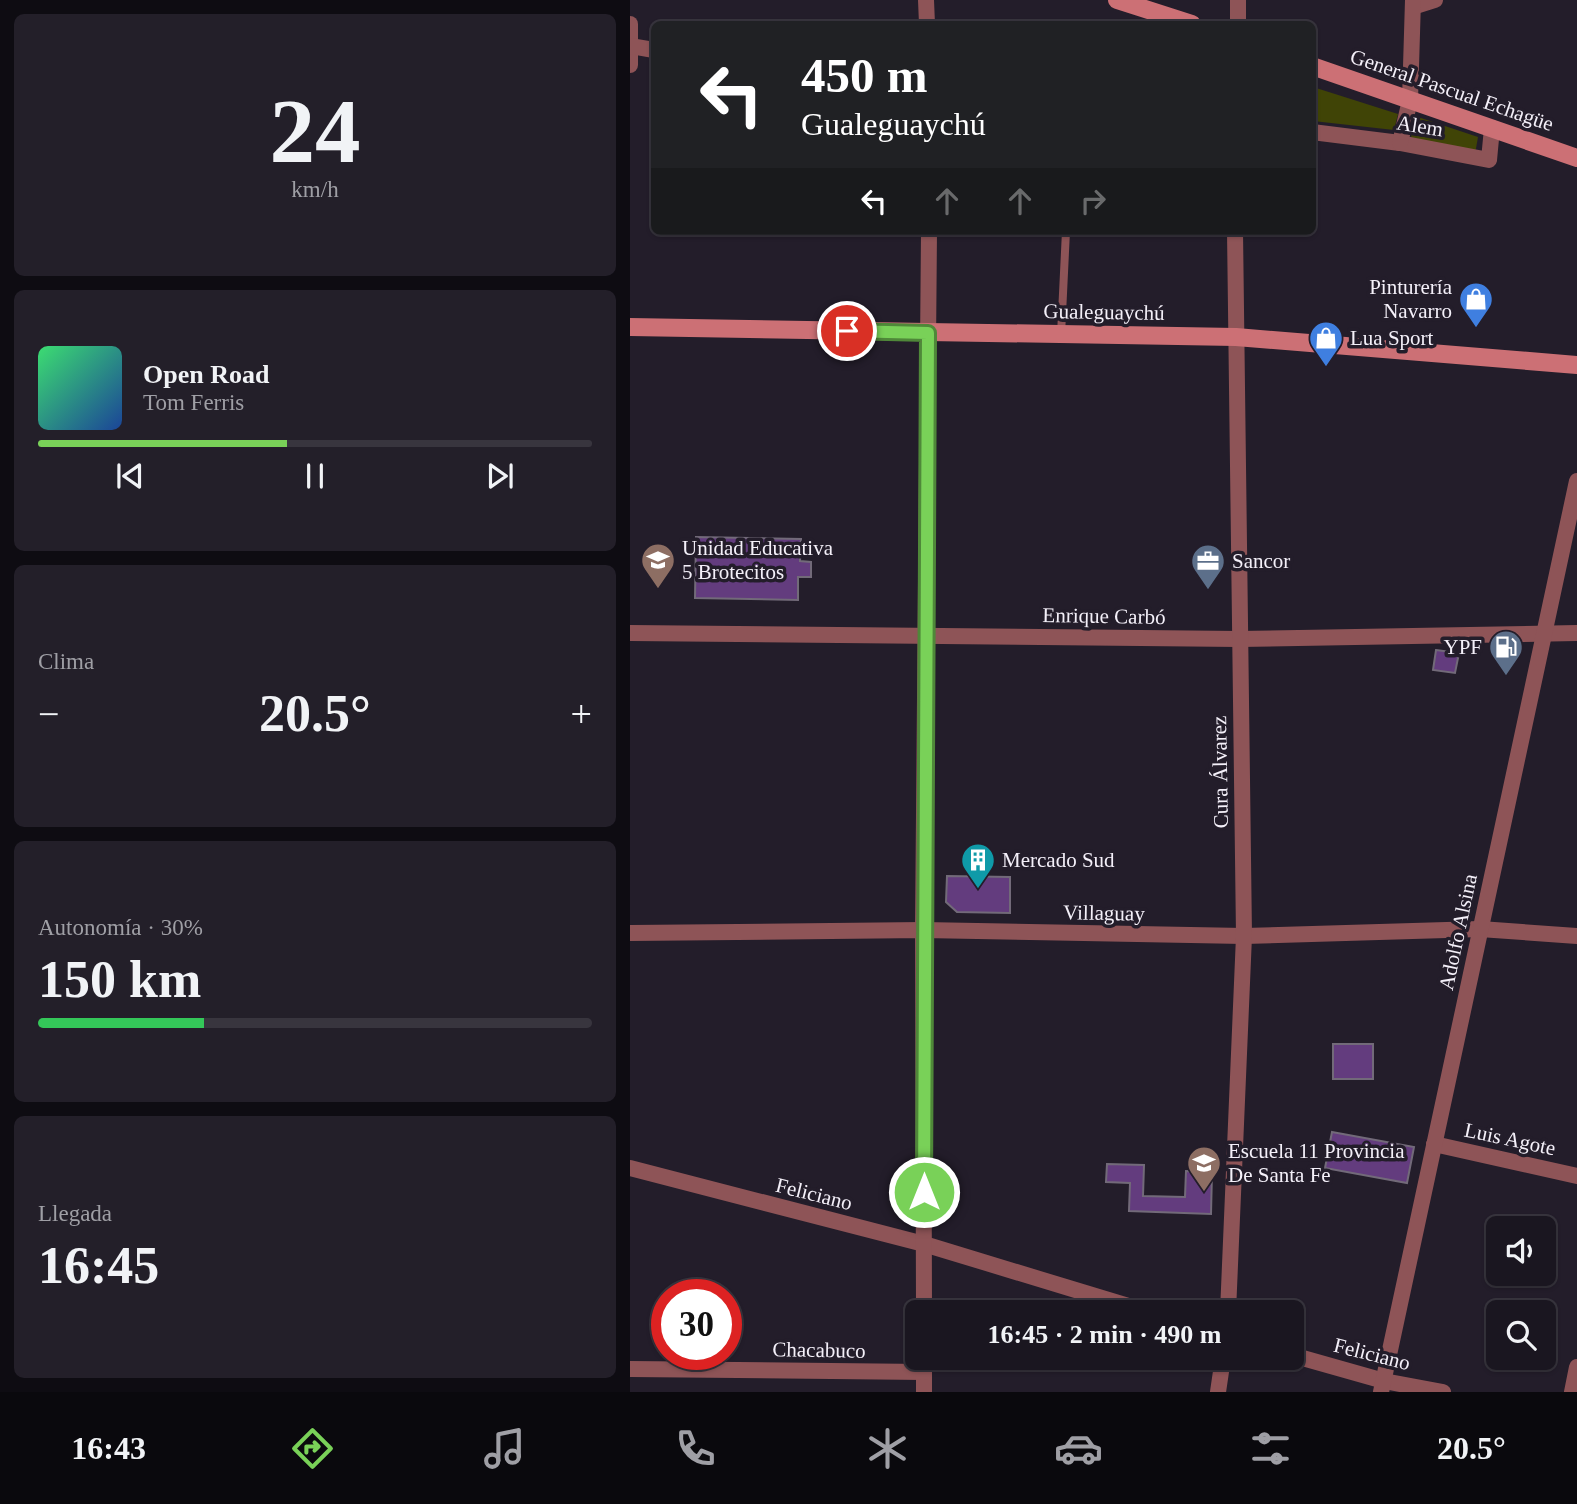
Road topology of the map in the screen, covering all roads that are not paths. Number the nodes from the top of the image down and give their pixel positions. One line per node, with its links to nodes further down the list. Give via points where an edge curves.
1 (926, 0): 6 (street)
2 (1117, 0): 7 (street)
3 (1238, 0): 8 (street)
4 (1435, 0): 5 (street)
5 (1413, 4): 14 (street)
6 (926, 21)
7 (1183, 21)
8 (1238, 21)
9 (630, 24): 10 (street)
10 (630, 46): 11 (street); 12 (street)
11 (651, 50)
12 (630, 65)
13 (1316, 67): 14 (street, General Pascual Echagüe)
14 (1410, 100): 15 (street, General Pascual Echagüe); 17 (street)
15 (1492, 128): 17 (street, Alem, via 1489,160); 18 (street, General Pascual Echagüe)
16 (1316, 132): 17 (street, Alem)
17 (1400, 143)
18 (1577, 158)
19 (929, 235): 23 (street)
20 (1066, 235): 24 (lane)
21 (1235, 235): 25 (street, Cura Álvarez)
22 (630, 327): 23 (street, Gualeguaychú)
23 (928, 333): 24 (street, Gualeguaychú); 31 (street)
24 (1061, 335): 25 (street, Gualeguaychú)
25 (1236, 337): 26 (street, Gualeguaychú); 32 (street, Cura Álvarez)
26 (1577, 365)
27 (1577, 481): 29 (street, Adolfo Alsina)
28 (630, 633): 31 (street, Enrique Carbó)
29 (1544, 633): 30 (street, Enrique Carbó); 32 (street, Enrique Carbó); 33 (street, Adolfo Alsina)
30 (1577, 633)
31 (927, 635): 32 (street, Enrique Carbó); 34 (street)
32 (1239, 639): 36 (street, Cura Álvarez)
33 (1480, 929): 36 (street, Villaguay); 37 (street, Villaguay); 38 (street, Adolfo Alsina)
34 (923, 930): 35 (street, Villaguay); 36 (street, Villaguay); 41 (street)
35 (630, 933)
36 (1244, 936): 44 (street, Cura Álvarez)
37 (1577, 936)
38 (1434, 1144): 40 (street, Luis Agote); 51 (street, Adolfo Alsina)
39 (630, 1168): 41 (street, Feliciano)
40 (1577, 1175)
41 (924, 1244): 42 (street); 43 (street, Feliciano)
42 (924, 1300)
43 (1108, 1300)
44 (1229, 1300)
45 (1304, 1359): 51 (street, Feliciano)
46 (905, 1365): 48 (street, Chacabuco)
47 (1577, 1367): 55 (street)
48 (630, 1370)
49 (924, 1370): 52 (street)
50 (1221, 1370): 53 (street)
51 (1382, 1386): 54 (street, Feliciano)
52 (924, 1392)
53 (1218, 1392)
54 (1443, 1392)
55 (1572, 1392)

